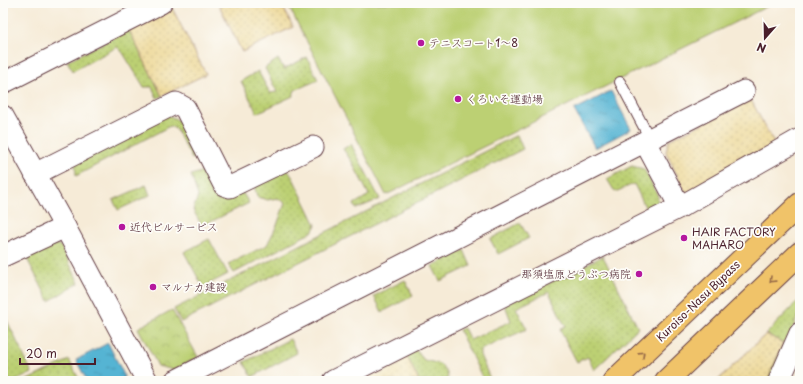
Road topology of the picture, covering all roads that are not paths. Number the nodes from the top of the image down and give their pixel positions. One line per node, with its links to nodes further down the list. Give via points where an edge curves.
1 (161, 3): 3 (street)
2 (620, 82): 7 (lane)
3 (3, 83)
4 (744, 91): 7 (street)
5 (3, 116): 9 (street)
6 (800, 139): 11 (street)
7 (647, 141): 11 (street); 17 (street)
8 (312, 147): 9 (street, via 230,187 224,185 185,108 176,102)
9 (35, 174): 12 (street)
10 (800, 204): 19 (main road, Kuroiso-Nasu Bypass, one-way to 10)
11 (680, 206): 18 (street)
12 (65, 227): 14 (street); 16 (street)
13 (800, 253): 20 (main road, one-way to 20)
14 (3, 256)
15 (800, 333): 21 (street)
16 (147, 381)
17 (175, 381)
18 (333, 381)
19 (614, 381)
20 (666, 381)
21 (779, 381)

